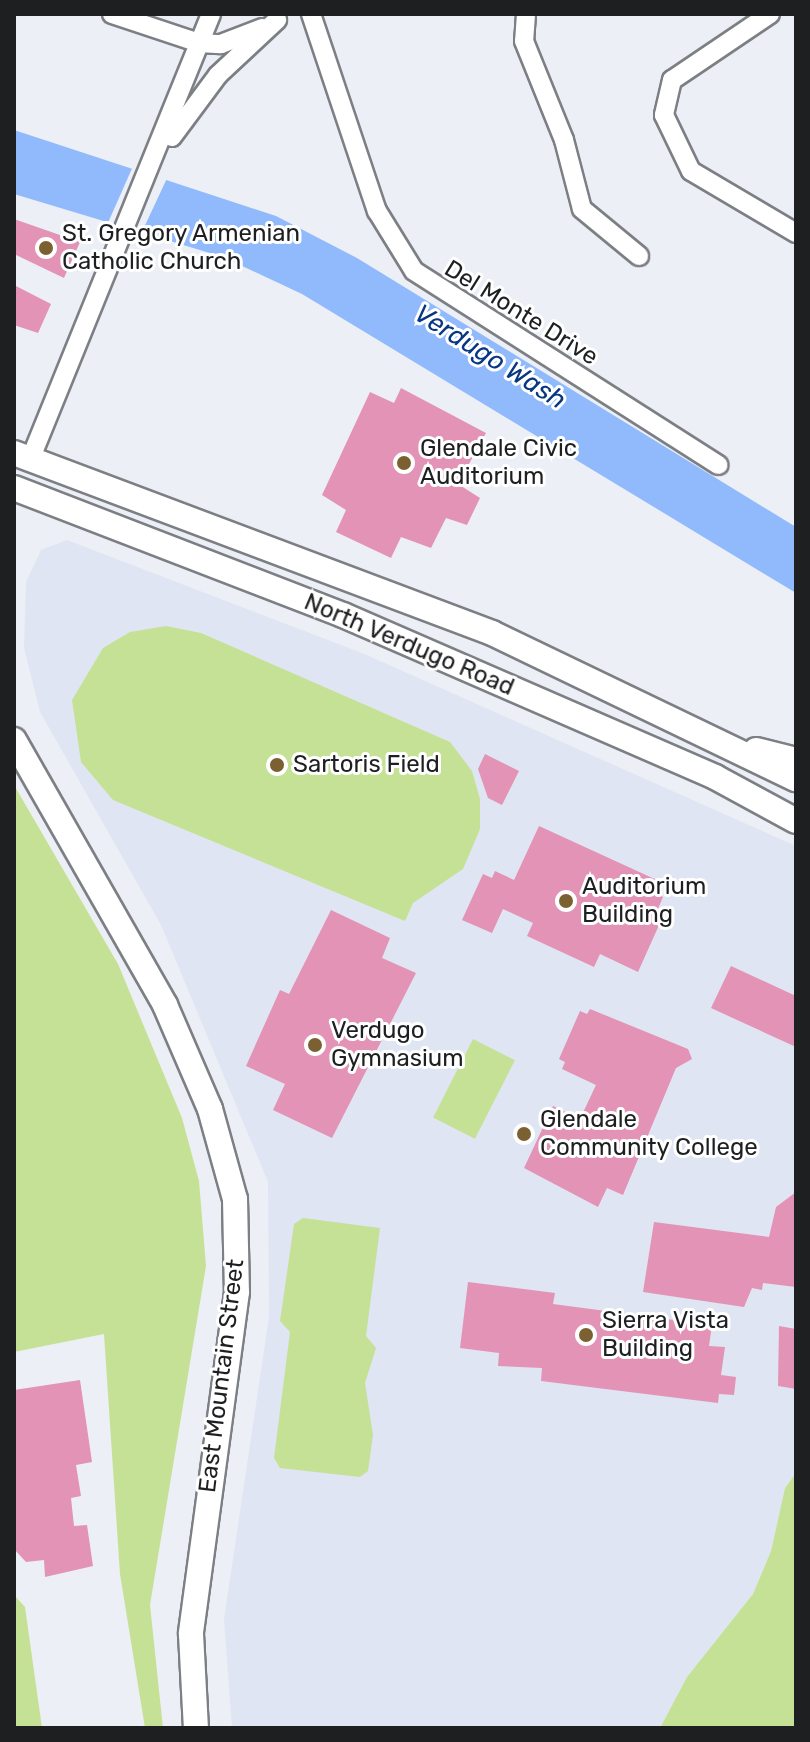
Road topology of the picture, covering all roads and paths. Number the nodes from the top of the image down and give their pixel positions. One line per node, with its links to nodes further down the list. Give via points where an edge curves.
1 (112, 14): 7 (street)
2 (211, 14): 7 (street)
3 (311, 14): 12 (street, Del Monte Drive, via 377,211 414,271)
4 (526, 14): 10 (street, via 524,41 564,140 582,209)
5 (770, 14): 9 (street, via 672,80 664,115 691,171)
6 (281, 17): 7 (street, via 221,44); 8 (street, via 218,75)
7 (199, 43): 8 (street)
8 (154, 166): 11 (street)
9 (796, 233)
10 (639, 256)
11 (22, 457): 13 (main road); 14 (main road, North Verdugo Road)
12 (719, 465)
13 (16, 495): 15 (main road, North Verdugo Road, via 343,615)
14 (492, 633): 15 (main road); 17 (main road, North Verdugo Road)
15 (474, 673): 19 (main road, North Verdugo Road)
16 (14, 740): 23 (main road, East Mountain Street, via 165,1005 210,1109 235,1199 237,1292 191,1634)
17 (735, 746): 18 (main road); 20 (main road, North Verdugo Road)
18 (796, 760)
19 (715, 777): 21 (main road, via 742,780); 22 (main road, North Verdugo Road)
20 (796, 779)
21 (796, 802)
22 (796, 821)
23 (196, 1728)

